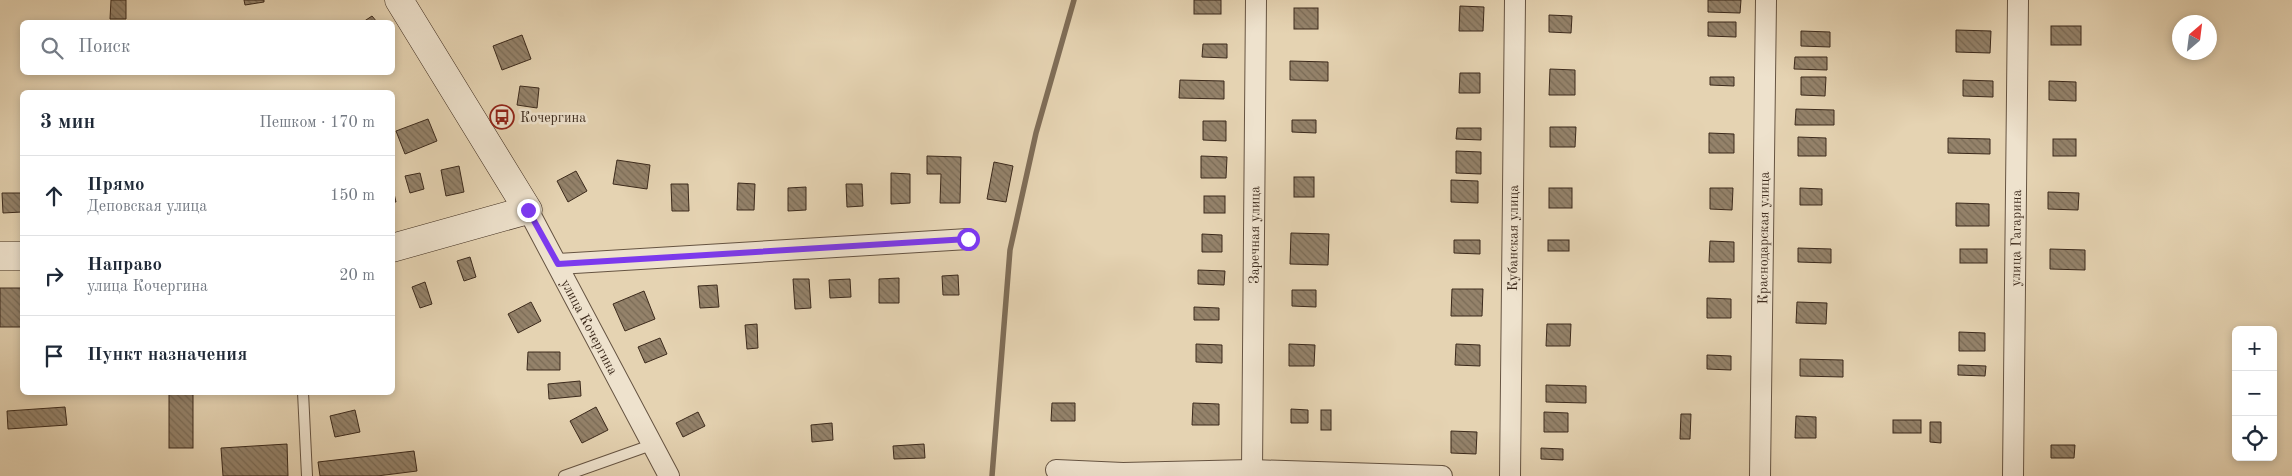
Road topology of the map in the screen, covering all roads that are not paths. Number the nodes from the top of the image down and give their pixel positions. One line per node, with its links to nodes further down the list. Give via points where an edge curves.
1 (398, 0): 6 (street, улица Кочергина)
2 (1256, 0): 15 (street, Заречная улица)
3 (1515, 0): 20 (street, Кубанская улица)
4 (1766, 0): 21 (street, Краснодарская улица)
5 (2018, 0): 22 (street, улица Гагарина)
6 (528, 210): 8 (street); 11 (street, улица Кочергина)
7 (968, 239): 11 (street)
8 (395, 247)
9 (0, 256): 10 (street)
10 (20, 256)
11 (558, 264): 13 (street, улица Кочергина)
12 (303, 395): 16 (lane)
13 (654, 444): 17 (lane); 18 (street, улица Кочергина)
14 (1056, 470): 15 (street)
15 (1252, 473): 19 (street)
16 (308, 476)
17 (564, 476)
18 (669, 476)
19 (1442, 476)
20 (1510, 476)
21 (1760, 476)
22 (2013, 476)

